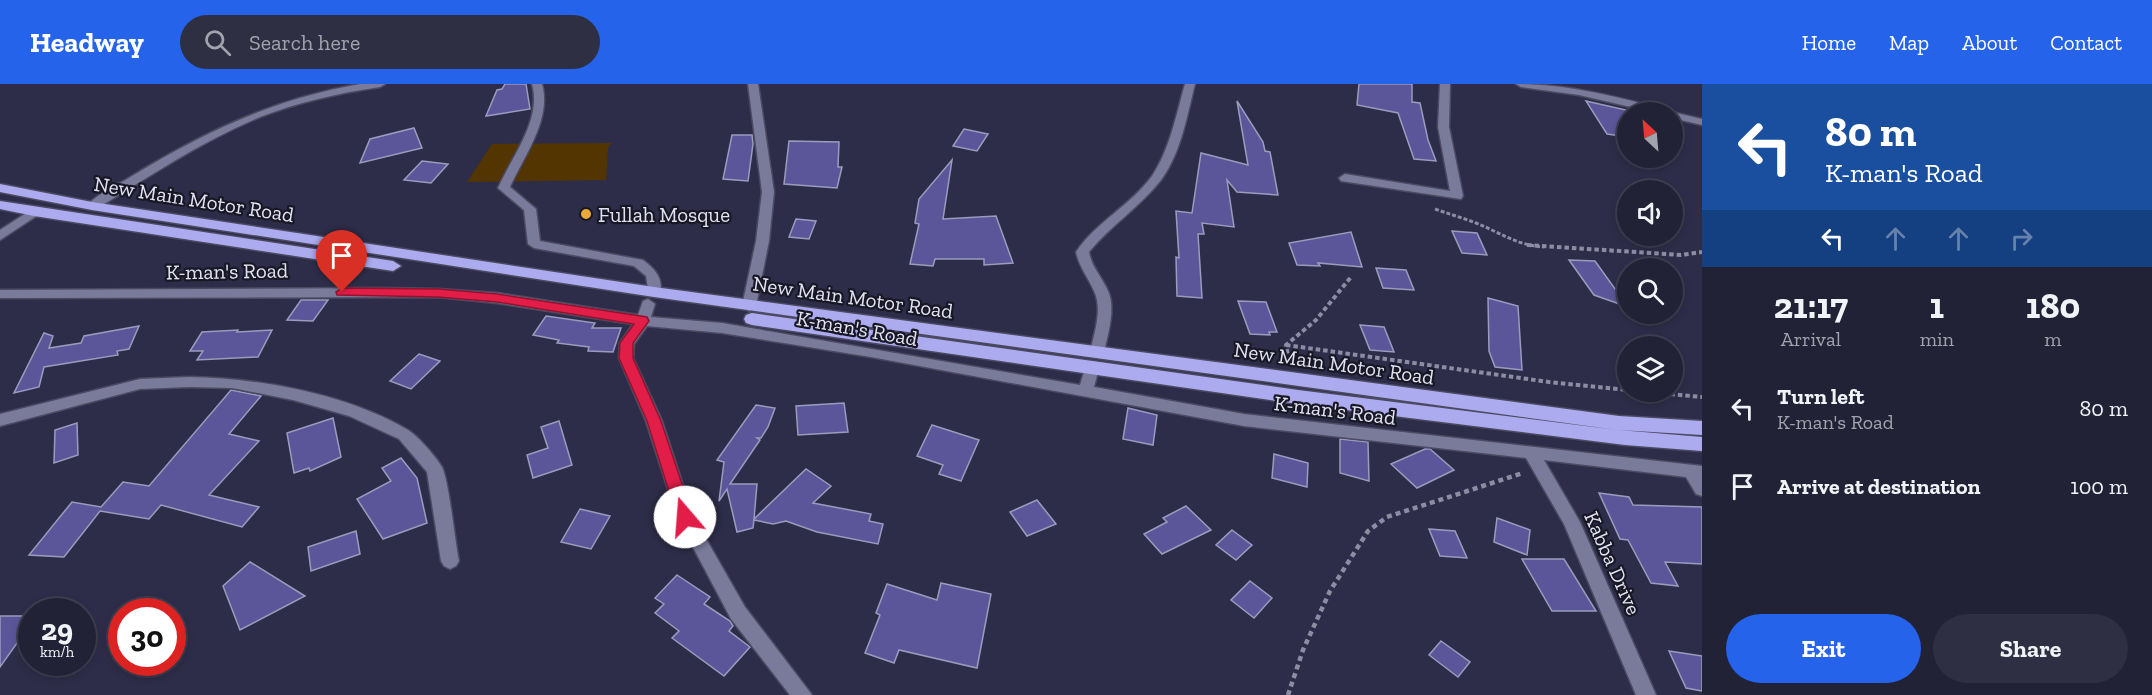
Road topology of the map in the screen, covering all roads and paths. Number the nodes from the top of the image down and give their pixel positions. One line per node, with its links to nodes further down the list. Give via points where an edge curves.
1 (380, 84): 13 (street, via 306,98 254,115 187,148)
2 (537, 84): 20 (street, via 541,92 537,116 504,188 530,209 534,244 638,263 651,272 655,282)
3 (753, 84): 21 (street, via 767,177 767,204)
4 (1190, 84): 25 (street, via 1173,147 1157,177 1082,252 1085,269 1103,292 1104,315)
5 (1445, 84): 10 (street, via 1442,130 1457,196)
6 (1521, 84): 7 (street)
7 (1621, 102)
8 (1683, 118): 9 (street)
9 (1702, 122)
10 (1345, 178)
11 (0, 188): 13 (highway, New Main Motor Road)
12 (0, 205): 15 (highway, New Main Motor Road)
13 (92, 206): 20 (highway, New Main Motor Road)
14 (1434, 208): 17 (path, via 1529,246 1681,255)
15 (34, 212): 16 (street); 20 (highway, New Main Motor Road)
16 (0, 236)
17 (1702, 252)
18 (1351, 277): 24 (path, via 1316,320)
19 (0, 294): 22 (street, K-man's Road, via 438,293 497,298)
20 (651, 298): 21 (highway, New Main Motor Road); 22 (street); 23 (highway, New Main Motor Road)
21 (749, 306): 25 (highway, New Main Motor Road)
22 (643, 321): 23 (street, K-man's Road); 38 (street, via 627,343 626,358 654,421 685,517 738,613)
23 (874, 344): 25 (highway, New Main Motor Road); 28 (street, K-man's Road)
24 (1287, 345): 26 (path); 27 (path)
25 (1095, 360): 26 (highway, New Main Motor Road); 28 (street); 33 (highway, New Main Motor Road, via 1590,434)
26 (1292, 380): 32 (highway, New Main Motor Road, via 1618,423)
27 (1617, 389)
28 (1085, 392): 34 (street, K-man's Road, via 1244,420)
29 (1683, 395): 30 (path)
30 (1702, 397)
31 (0, 420): 37 (street, via 140,384 189,382 232,383 283,392 354,412 405,435 435,470)
32 (1702, 428)
33 (1702, 444)
34 (1535, 460): 35 (street, K-man's Road); 39 (path, via 1387,517 1368,531 1330,591); 40 (street, Kabba Drive, via 1571,522)
35 (1696, 471): 36 (street)
36 (1702, 489)
37 (450, 561)
38 (802, 695)
39 (1288, 695)
40 (1646, 695)

